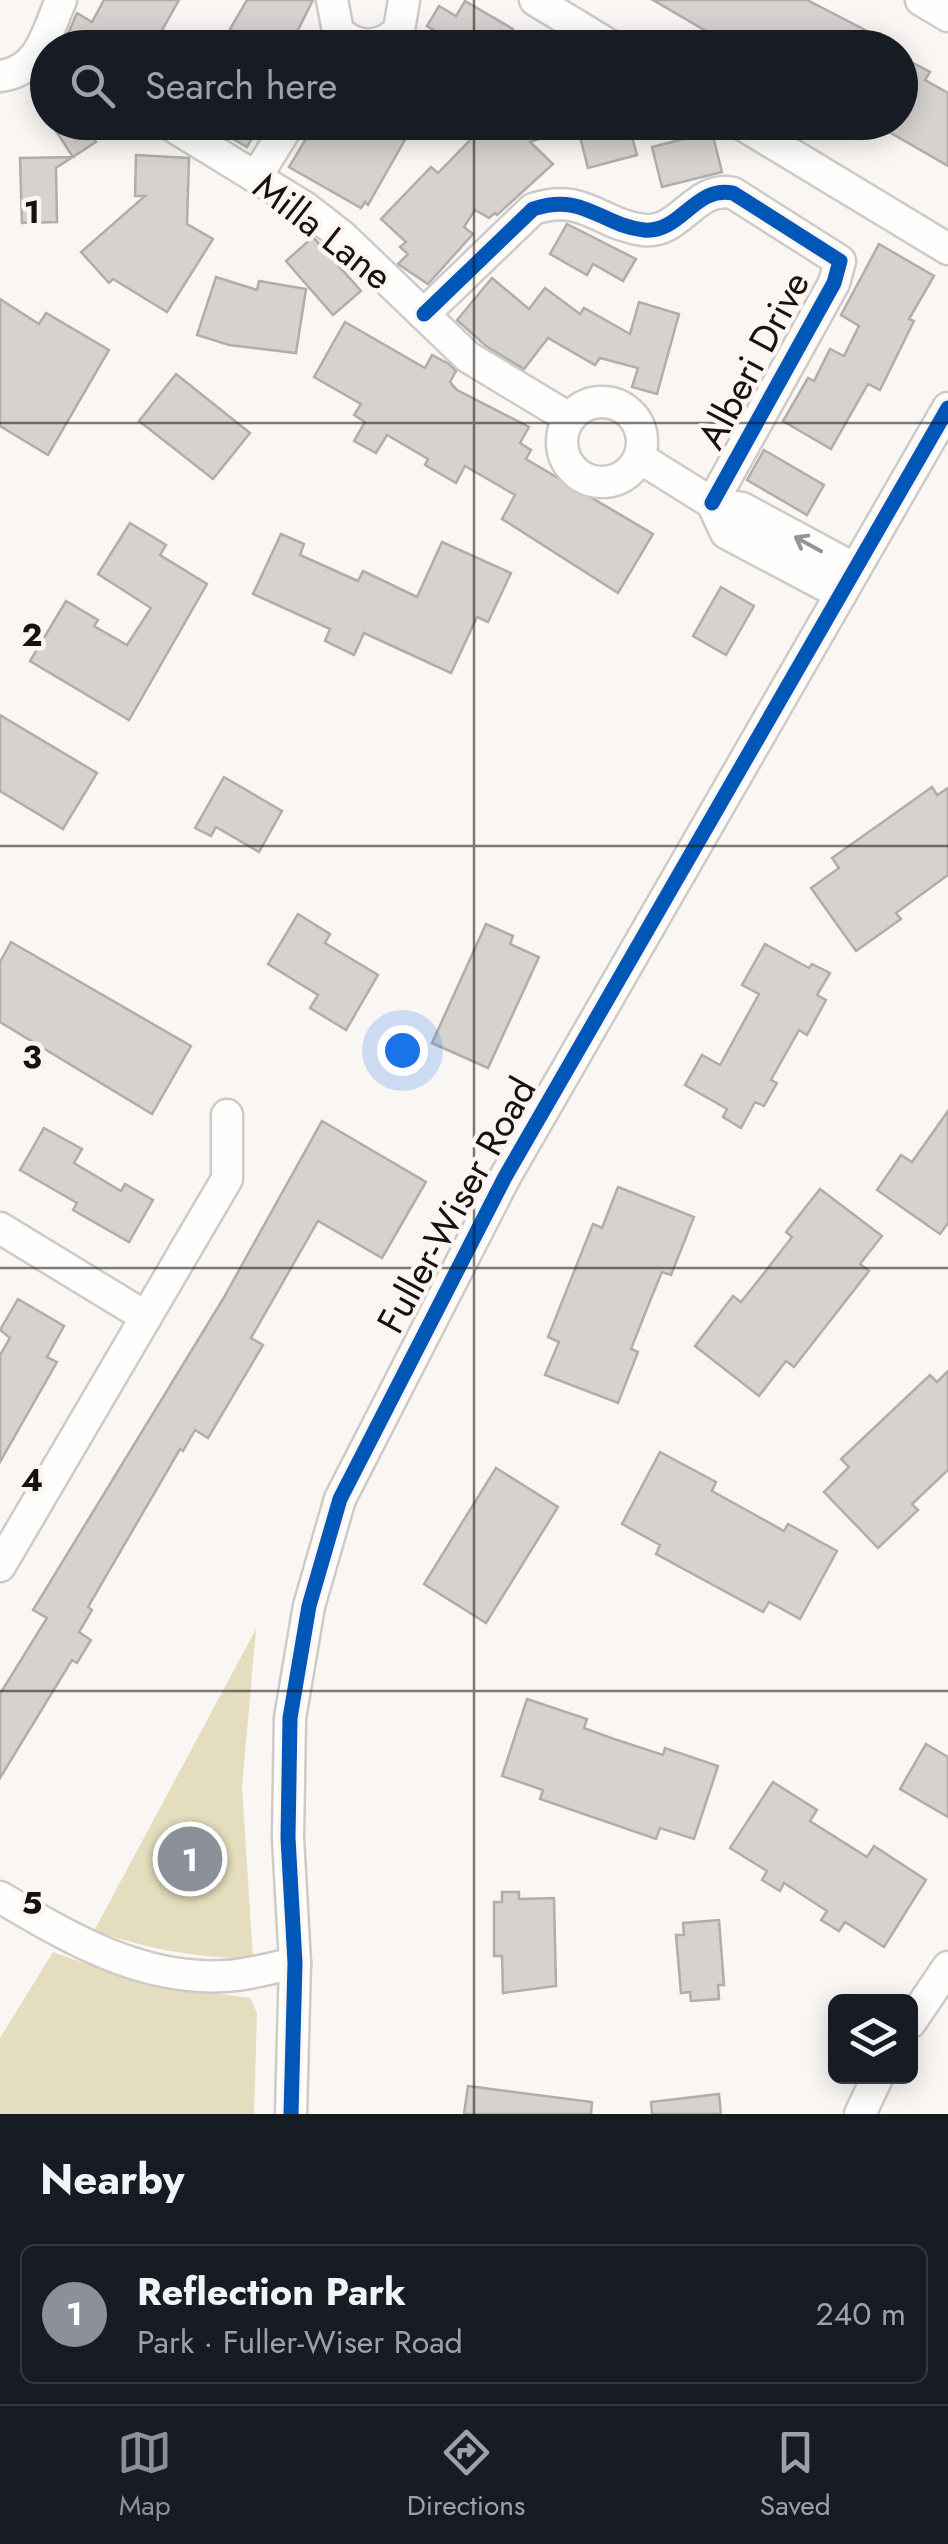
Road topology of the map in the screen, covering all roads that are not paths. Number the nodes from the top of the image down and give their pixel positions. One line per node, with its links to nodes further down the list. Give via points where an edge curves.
1 (61, 0): 7 (street)
2 (332, 0): 8 (street)
3 (404, 0): 9 (street)
4 (535, 0): 10 (street)
5 (920, 0): 6 (street)
6 (948, 16)
7 (51, 30)
8 (337, 30)
9 (396, 30)
10 (584, 30)
11 (30, 66): 12 (street)
12 (0, 76)
13 (195, 140): 16 (street, Milla Lane)
14 (279, 140): 16 (street)
15 (768, 140): 17 (street)
16 (256, 177): 18 (street, Milla Lane, via 342,236)
17 (948, 250)
18 (424, 314): 20 (street, Milla Lane, via 468,356); 22 (street, Alberi Drive, via 533,209 553,202 571,202 644,230 662,228 722,190 840,261)
19 (948, 408): 23 (street, Fuller-Wiser Road)
20 (570, 418): 21 (street, via 587,404 620,406 640,428); 21 (street, via 563,454 588,480 612,482)
21 (640, 458): 22 (street)
22 (712, 503): 23 (street, via 726,533)
23 (848, 582): 29 (street, Fuller-Wiser Road, via 505,1177 340,1499 308,1606 290,1718)
24 (227, 1116): 26 (street, via 228,1179)
25 (0, 1228): 26 (street)
26 (146, 1317): 27 (street)
27 (0, 1566)
28 (0, 1897): 29 (street, via 79,1944 133,1965 226,1976)
29 (295, 1963): 33 (street, Fuller-Wiser Road)
30 (948, 1967): 31 (street)
31 (918, 2011)
32 (874, 2084): 34 (street)
33 (291, 2114)
34 (860, 2114)

